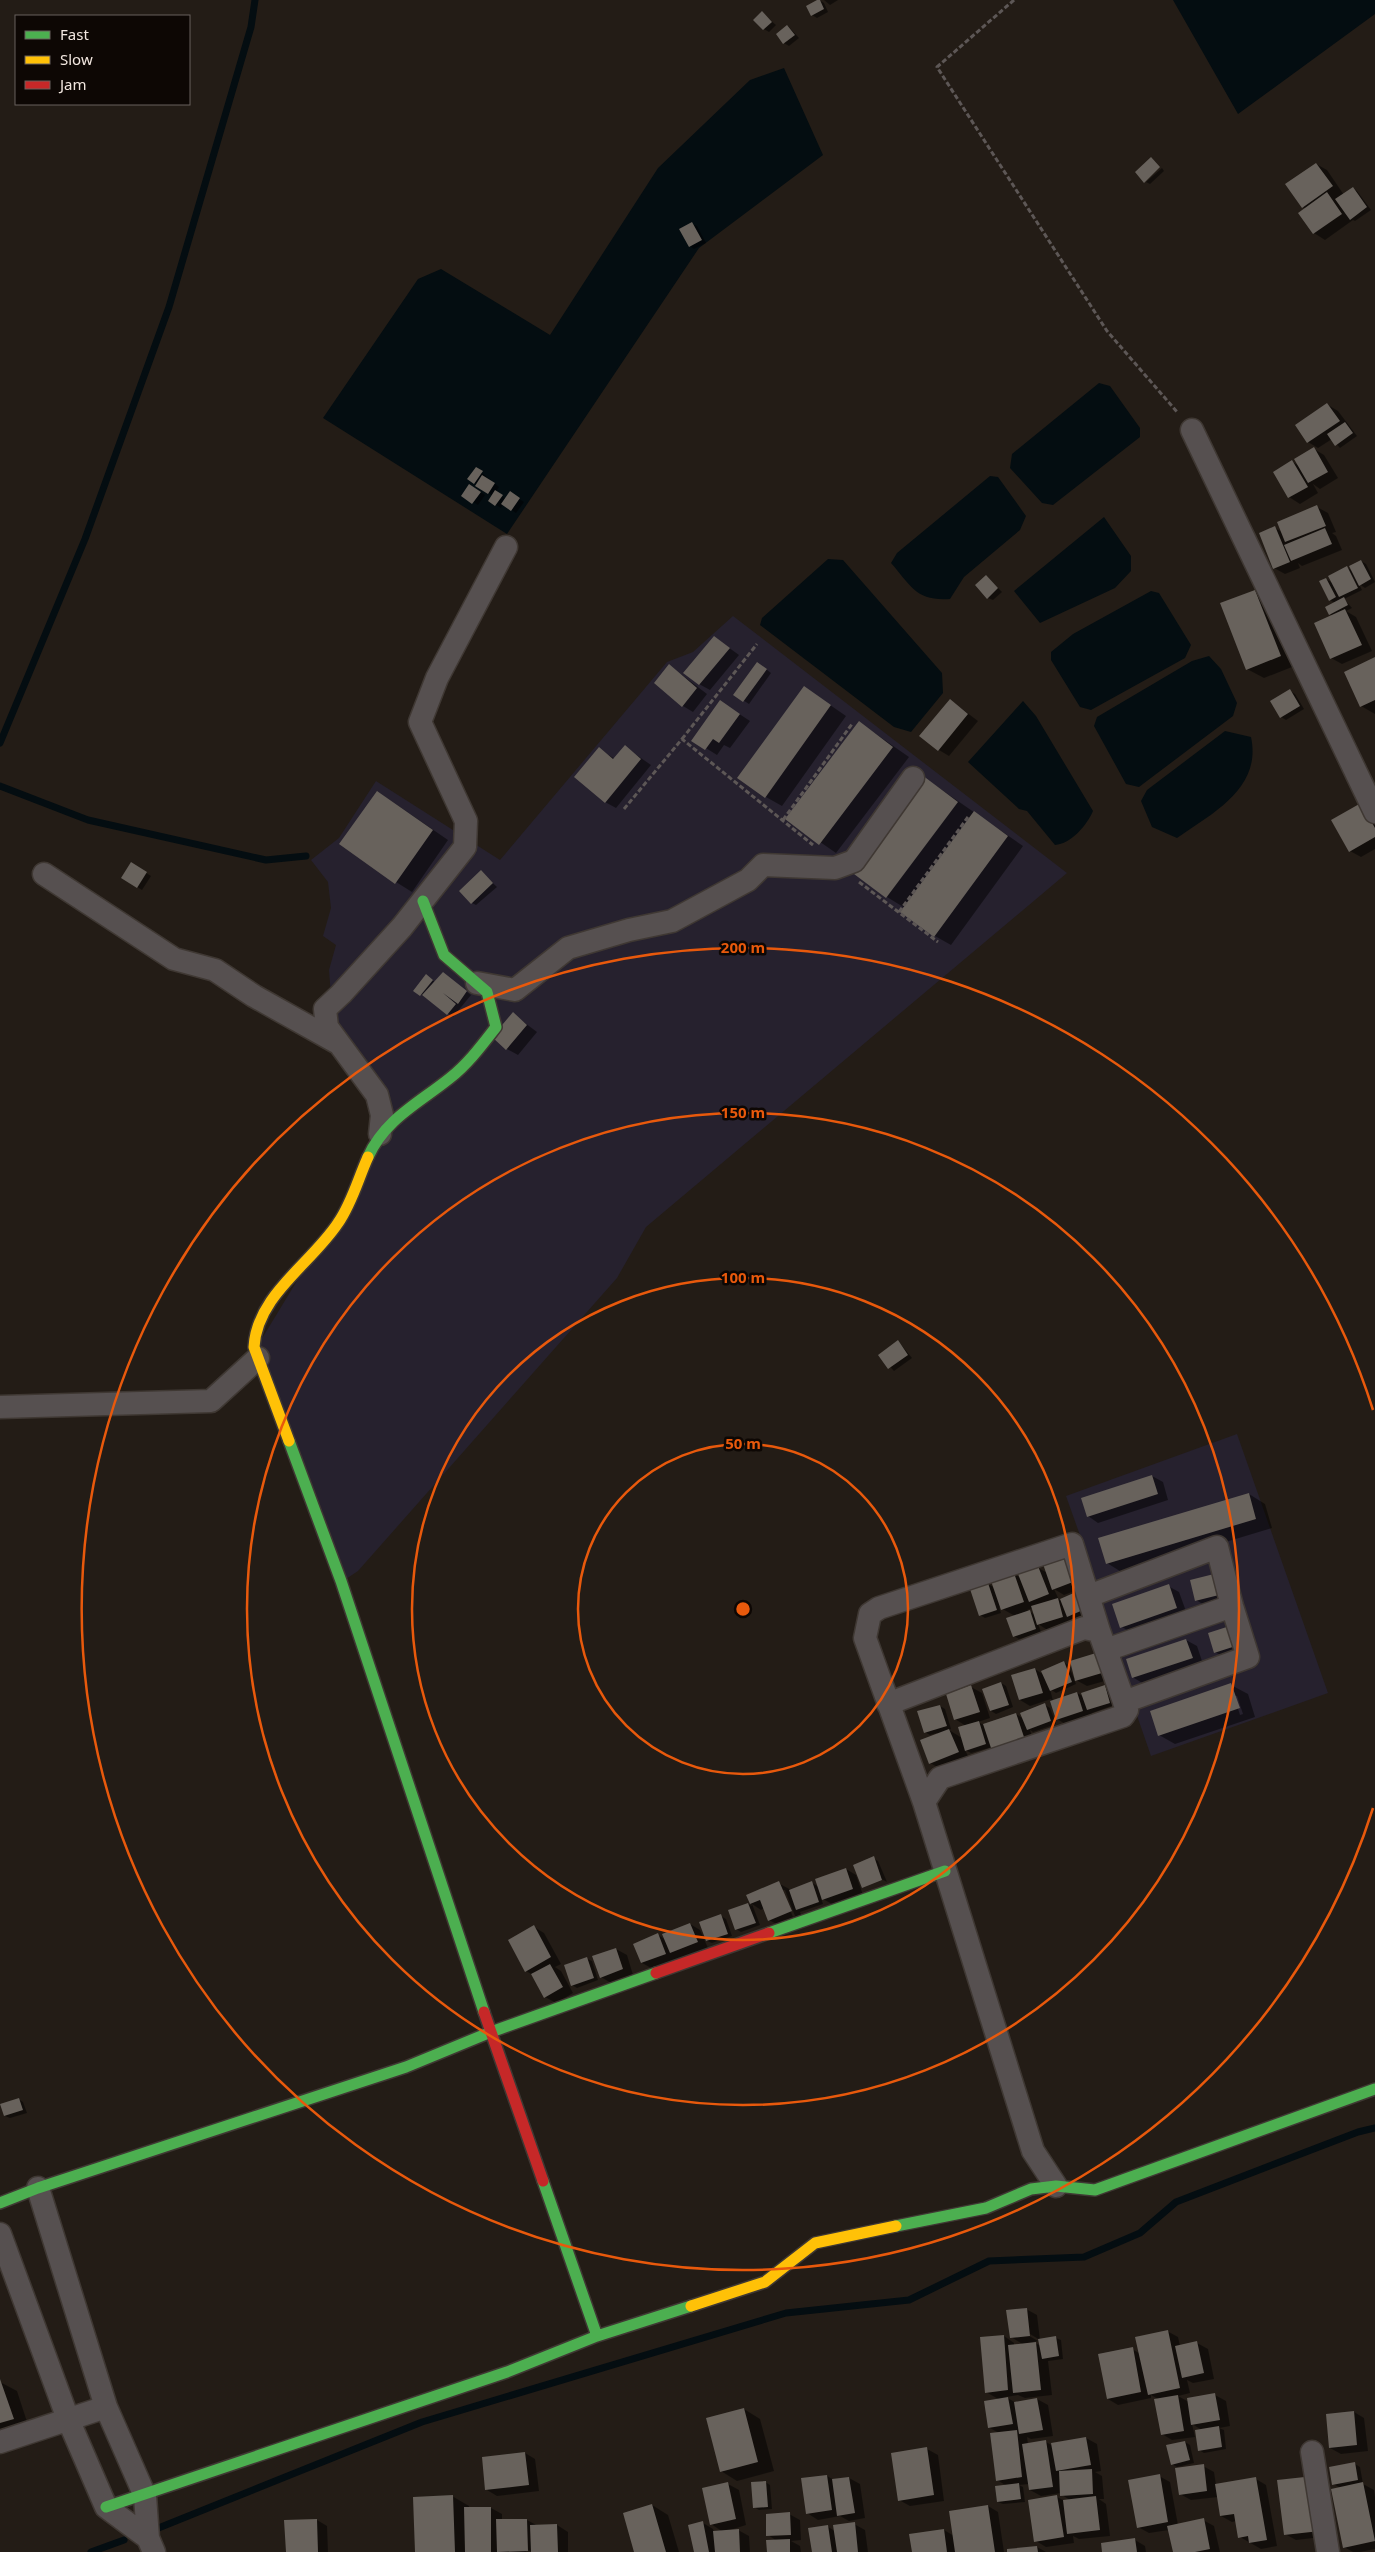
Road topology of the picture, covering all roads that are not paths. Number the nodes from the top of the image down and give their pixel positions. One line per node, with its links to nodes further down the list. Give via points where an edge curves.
1 (1192, 430): 4 (street)
2 (506, 547): 6 (street, via 437,678 420,722 466,821 465,846)
3 (913, 778): 7 (street, via 854,861 839,866 763,865 748,880 672,921 568,948 515,990)
4 (1375, 812)
5 (44, 874): 8 (street, via 174,959 215,970 254,996)
6 (423, 901): 7 (street, via 444,956); 8 (street, via 325,1009 327,1027)
7 (476, 983): 9 (street, via 487,992 496,1027 475,1055)
8 (341, 1044): 9 (street, via 377,1095 382,1115)
9 (380, 1134): 10 (street, via 343,1216 312,1257 267,1304 258,1319 254,1338)
10 (258, 1358): 11 (street, via 211,1401); 19 (street, via 344,1590)
11 (0, 1407)
12 (1088, 1596): 13 (street, via 1217,1547); 14 (street); 16 (street, via 1072,1544 879,1608 870,1614 865,1638)
13 (1232, 1606): 14 (street); 15 (street, via 1248,1657)
14 (1103, 1640): 15 (street); 16 (street, via 1084,1628)
15 (1124, 1702): 17 (street, via 1127,1710 1123,1716 940,1778)
16 (888, 1704): 17 (street)
17 (924, 1802): 18 (street)
18 (945, 1870): 19 (street); 21 (street, via 1033,2152)
19 (491, 2032): 22 (street, via 406,2067); 25 (street)
20 (1375, 2089): 21 (street, via 1095,2190)
21 (1056, 2186): 25 (street, via 1031,2189 986,2208 815,2243 765,2282)
22 (38, 2188): 23 (street); 26 (street)
23 (0, 2203)
24 (0, 2234): 27 (street)
25 (598, 2336): 30 (street, via 506,2372)
26 (106, 2408): 27 (street); 30 (street)
27 (68, 2419): 28 (street); 31 (street)
28 (0, 2442)
29 (1312, 2452): 33 (street)
30 (145, 2496): 31 (street); 32 (street)
31 (106, 2507): 32 (street)
32 (151, 2545)
33 (1328, 2552)

